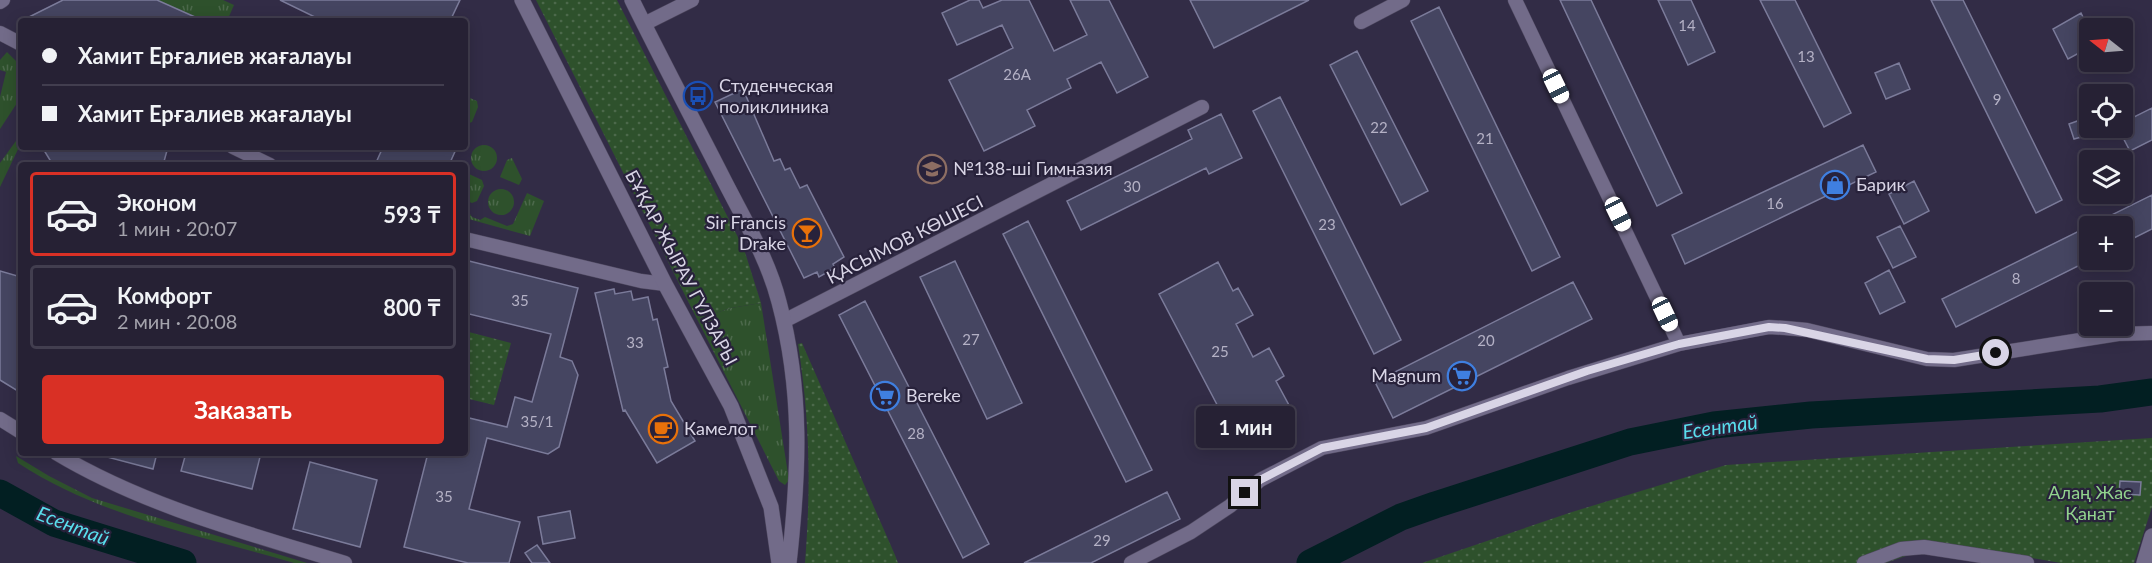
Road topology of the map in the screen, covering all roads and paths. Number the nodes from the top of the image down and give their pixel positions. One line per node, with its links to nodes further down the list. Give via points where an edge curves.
1 (522, 0): 14 (street, БҰҚАР ЖЫРАУ ГҮЛЗАРЫ)
2 (632, 0): 7 (street)
3 (692, 0): 7 (street)
4 (1403, 0): 6 (street)
5 (1515, 0): 17 (street)
6 (1361, 22)
7 (644, 24): 15 (street, via 761,253)
8 (0, 33): 9 (street)
9 (18, 42)
10 (1202, 107): 15 (street, ҚАСЫМОВ КӨШЕСІ)
11 (239, 150): 12 (street)
12 (264, 162)
13 (468, 240): 14 (street, via 597,272)
14 (665, 284): 21 (street, БҰҚАР ЖЫРАУ ГҮЛЗАРЫ, via 732,406)
15 (784, 321): 22 (street, via 798,436)
16 (2152, 333): 17 (street, via 2118,334 1954,360 1927,359 1769,327)
17 (1679, 344): 27 (street, via 1587,371 1426,428 1322,448 1260,480 1191,532)
18 (0, 418): 19 (street)
19 (18, 430)
20 (62, 456): 24 (street, via 115,485)
21 (771, 507): 22 (street); 25 (street, БҰҚАР ЖЫРАУ ГҮЛЗАРЫ)
22 (795, 508): 26 (street)
23 (2152, 536): 30 (street)
24 (345, 563)
25 (779, 563)
26 (789, 563)
27 (1131, 563)
28 (1864, 563): 29 (street, via 1901,549 1924,547)
29 (2027, 563)
30 (2144, 563)

